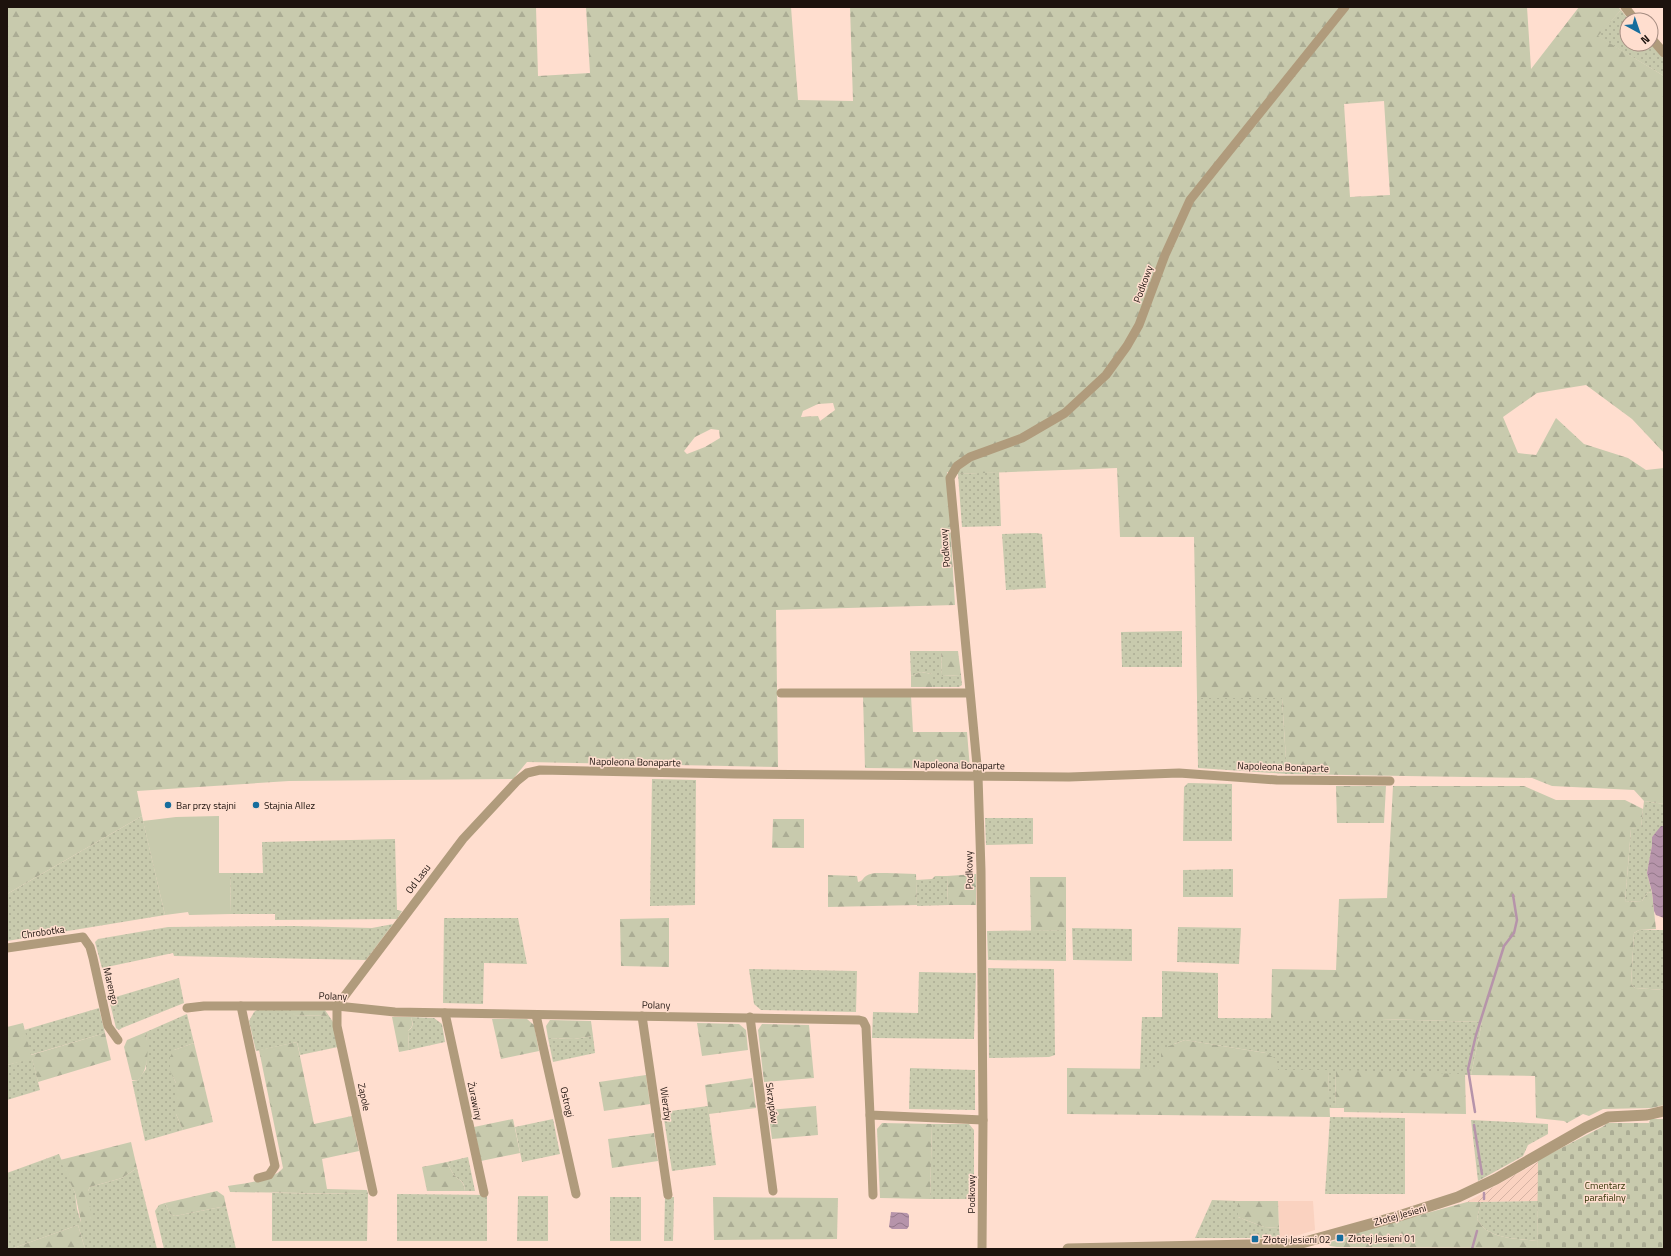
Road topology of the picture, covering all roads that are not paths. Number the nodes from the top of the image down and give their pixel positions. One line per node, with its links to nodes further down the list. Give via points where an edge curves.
1 (1345, 7): 3 (street, Podkowy, via 1190,200 1165,255 1139,325 1128,346 1106,375 1065,413 1022,438 970,457 957,466 950,478)
2 (781, 693): 3 (street)
3 (969, 693): 5 (street, Podkowy)
4 (527, 773): 5 (street, Napoleona Bonaparte, via 540,770); 10 (street, Od Lasu, via 517,780 463,838)
5 (978, 776): 6 (street, Napoleona Bonaparte, via 1069,777 1179,773 1277,780); 19 (street, Podkowy)
6 (1390, 781)
7 (83, 937): 8 (street, Chrobotka); 16 (street, Marengo, via 90,947 108,1026)
8 (7, 948)
9 (241, 1006): 10 (street, Polany); 11 (street, Polany); 20 (street, via 275,1166 269,1175)
10 (337, 1006): 12 (street, Polany, via 395,1012); 22 (street, Zapole, via 337,1026)
11 (186, 1008)
12 (445, 1013): 13 (street, Polany); 23 (street, Żurawiny)
13 (536, 1015): 14 (street, Polany); 24 (street, Ostrogi)
14 (642, 1016): 15 (street, Polany); 25 (street, Wierzby)
15 (750, 1017): 18 (street, Polany, via 863,1021 866,1028); 21 (street, Skrzypów)
16 (118, 1040)
17 (1664, 1112): 28 (street, Złotej Jesieni, via 1608,1117 1458,1197 1298,1244)
18 (870, 1115): 19 (street); 26 (street)
19 (983, 1120): 27 (street, Podkowy)
20 (258, 1178)
21 (773, 1191)
22 (373, 1192)
23 (484, 1193)
24 (576, 1194)
25 (668, 1195)
26 (873, 1195)
27 (982, 1249)
28 (1068, 1249)

